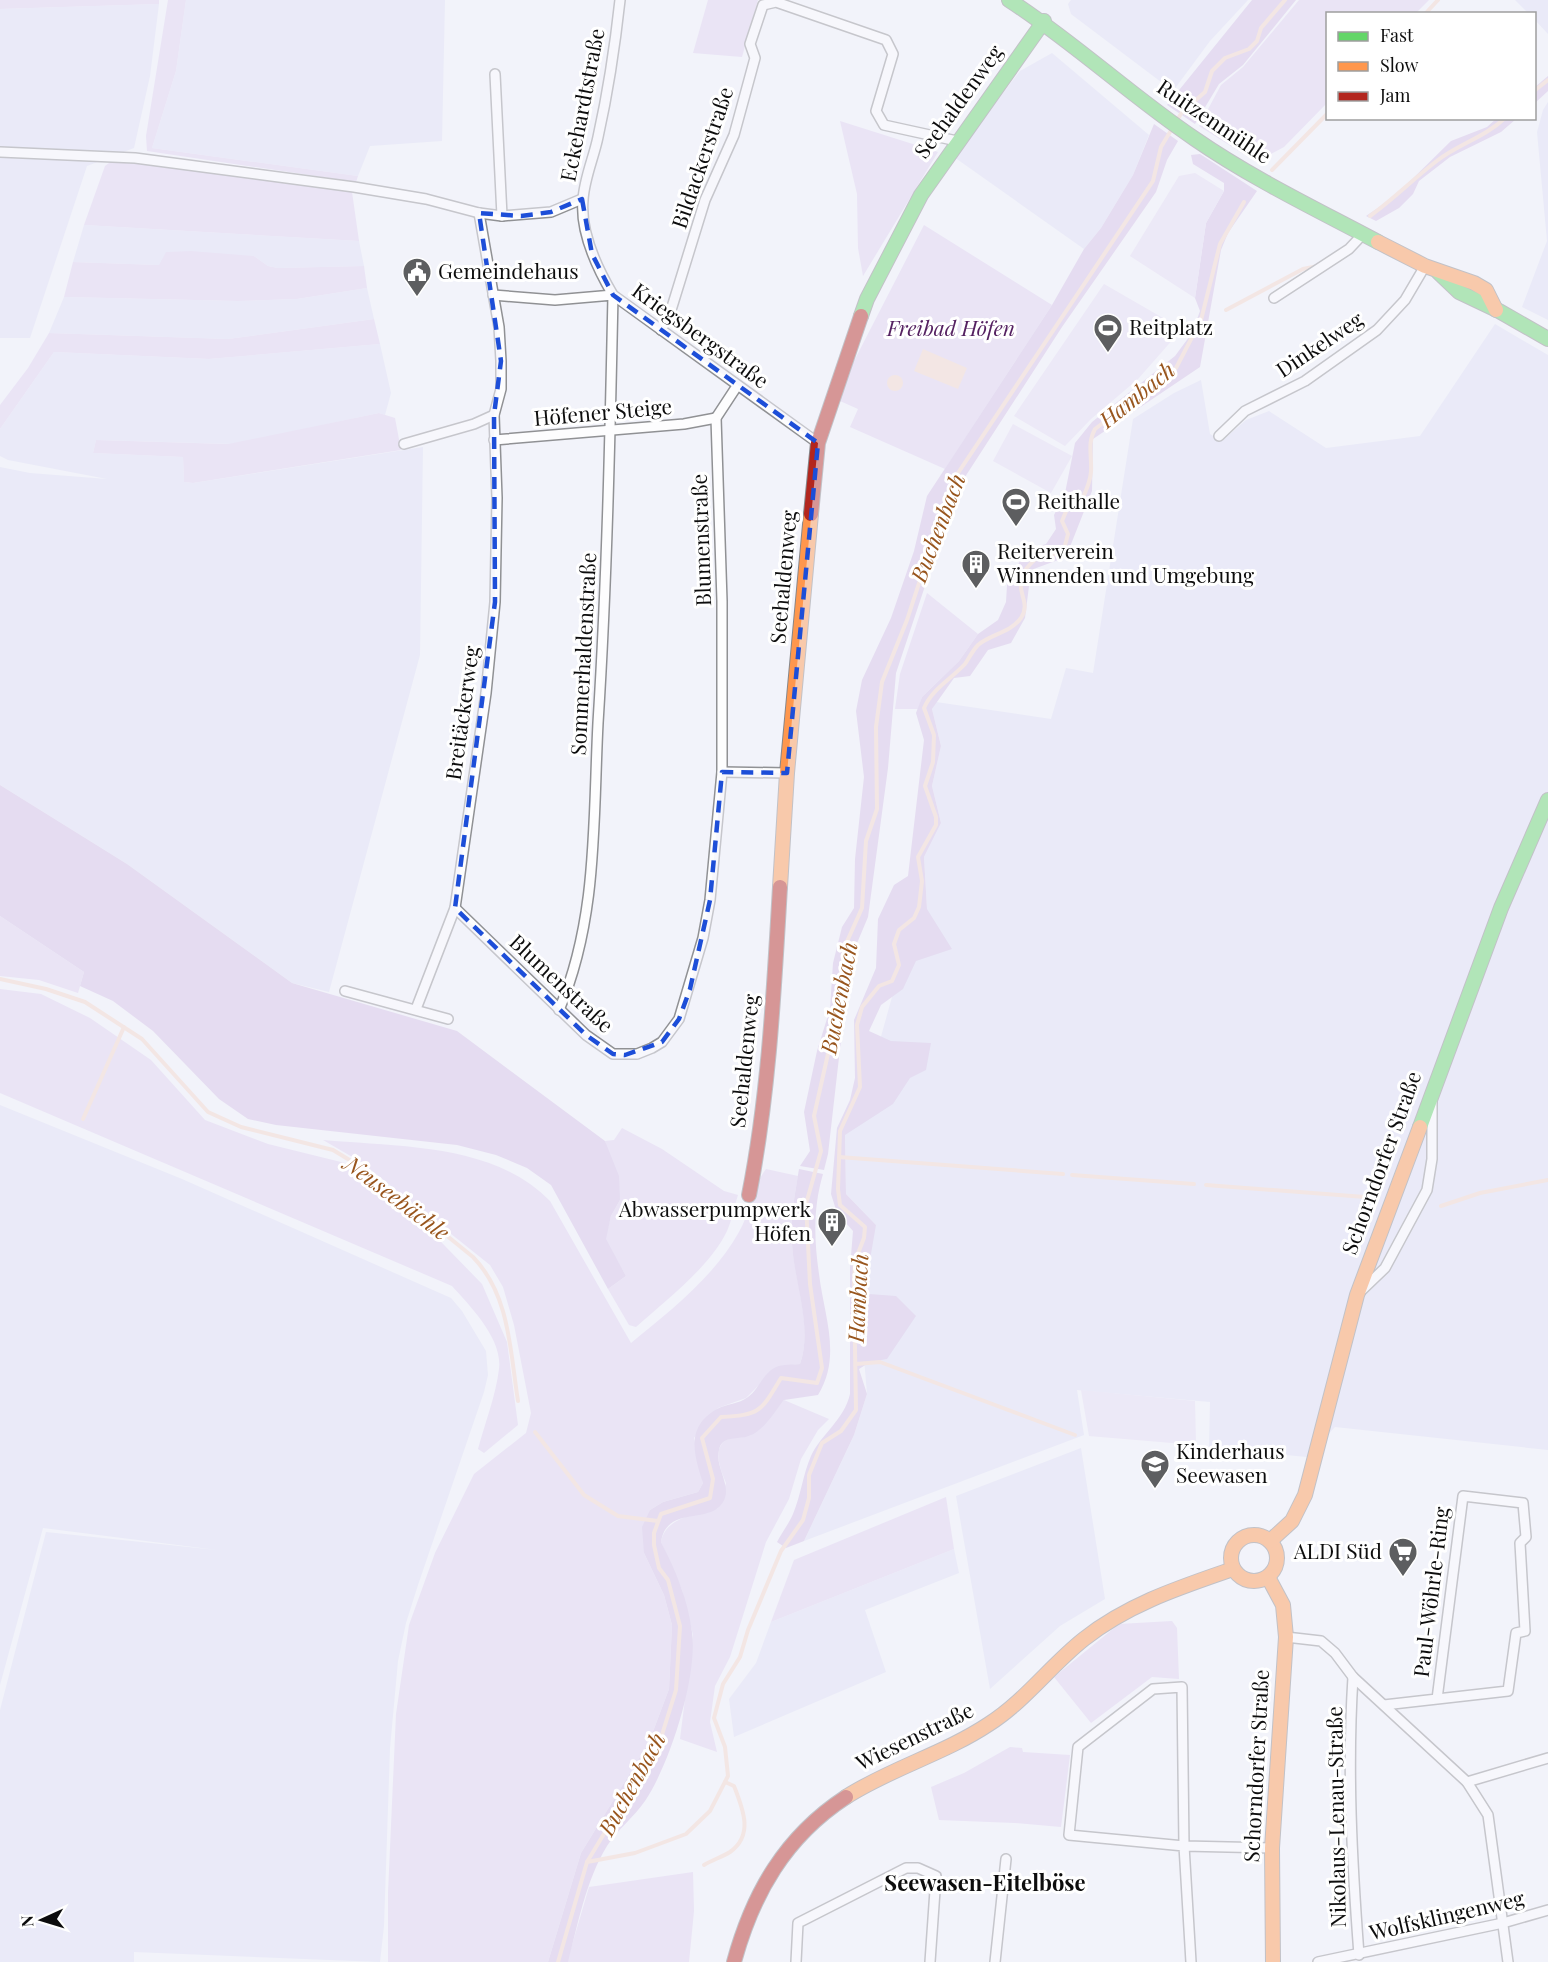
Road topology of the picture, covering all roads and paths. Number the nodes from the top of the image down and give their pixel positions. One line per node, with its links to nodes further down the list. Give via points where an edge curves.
1 (620, 0): 7 (street, Eckehardtstraße, via 609,86)
2 (1009, 0): 3 (street, Ruitzenmühle)
3 (1047, 24): 5 (street, Seehaldenweg); 10 (street, Ruitzenmühle, via 1180,129 1269,185)
4 (495, 74): 9 (street)
5 (957, 141): 15 (street, Bildackerstraße, via 884,125 876,111 894,54 886,40 776,2 764,5 750,44 755,58 734,135 705,200 672,307); 24 (street, Seehaldenweg, via 921,195 867,298)
6 (0, 152): 8 (street, Eckehardtstraße, via 135,158 354,186)
7 (582, 200): 9 (street, Eckehardtstraße, via 551,212); 13 (street, Kriegsbergstraße, via 592,254)
8 (478, 213): 9 (street, Eckehardtstraße); 12 (street, Breitäckerweg)
9 (502, 216)
10 (1364, 233): 11 (street, Ruitzenmühle); 14 (street, via 1349,249)
11 (1431, 269): 16 (street, Ruitzenmühle, via 1474,282 1486,290 1496,310); 21 (street, Dinkelweg, via 1377,330 1305,381 1245,411)
12 (493, 295): 13 (street, via 555,300); 18 (street, Breitäckerweg, via 501,361 501,389)
13 (613, 295): 15 (street, Kriegsbergstraße); 20 (street, Sommerhaldenstraße)
14 (1274, 298)
15 (661, 330): 17 (street, Kriegsbergstraße)
16 (1548, 339)
17 (736, 386): 19 (street); 24 (street, Kriegsbergstraße)
18 (494, 415): 22 (street, Breitäckerweg); 23 (street)
19 (716, 418): 20 (street, Höfener Steige); 25 (street, Blumenstraße, via 723,601)
20 (610, 430): 22 (street, Höfener Steige); 31 (street, Sommerhaldenstraße, via 609,526 590,903 570,985)
21 (1219, 436)
22 (494, 440): 28 (street, Breitäckerweg, via 495,602)
23 (404, 444)
24 (818, 444): 26 (street, Seehaldenweg)
25 (722, 772): 26 (street); 31 (street, Blumenstraße, via 704,938 690,989 672,1031 662,1042 637,1054 612,1054)
26 (787, 773): 34 (street, Seehaldenweg, via 772,1015)
27 (1548, 800): 33 (street, Schorndorfer Straße, via 1501,908)
28 (455, 908): 30 (street, Breitäckerweg); 31 (street, Blumenstraße)
29 (345, 991): 30 (street)
30 (416, 1009): 32 (street)
31 (559, 1010)
32 (448, 1019)
33 (1432, 1089): 35 (street, Schorndorfer Straße); 35 (street, via 1432,1159 1427,1190 1385,1268)
34 (749, 1195)
35 (1357, 1295): 36 (street, Schorndorfer Straße, via 1305,1495 1292,1521)
36 (1270, 1541): 37 (street, via 1251,1535 1239,1540 1232,1553); 38 (street, via 1277,1563)
37 (1233, 1569): 38 (street, via 1249,1581); 51 (street, Wiesenstraße, via 1120,1613 1062,1656 994,1721 963,1741 894,1769 840,1798 796,1836 765,1880 741,1930)
38 (1268, 1577): 39 (street, Schorndorfer Straße, via 1286,1611)
39 (1286, 1637): 40 (street, via 1321,1641); 46 (street, Schorndorfer Straße)
40 (1353, 1677): 42 (street); 50 (street, Nikolaus-Lenau-Straße, via 1350,1787)
41 (1437, 1699): 41 (street, Paul-Wöhrle-Ring, via 1463,1496 1523,1503 1526,1537 1520,1543 1525,1631 1516,1633 1508,1691); 42 (street, Paul-Wöhrle-Ring)
42 (1384, 1706): 44 (street)
43 (1548, 1758): 44 (street)
44 (1467, 1782): 49 (street, via 1488,1815)
45 (1184, 1846): 45 (street, via 1069,1835 1078,1747 1154,1689 1182,1688); 46 (street); 55 (street)
46 (1272, 1848): 56 (street, Schorndorfer Straße)
47 (1006, 1859): 54 (street)
48 (1548, 1910): 49 (street, Wolfsklingenweg)
49 (1503, 1923): 50 (street, Wolfsklingenweg); 58 (street)
50 (1359, 1955): 57 (street, Wolfsklingenweg)
51 (734, 1962)
52 (796, 1962): 53 (street, via 798,1923 906,1868 918,1868 936,1876)
53 (930, 1962)
54 (995, 1962)
55 (1191, 1962)
56 (1273, 1962)
57 (1318, 1962)
58 (1508, 1962)

